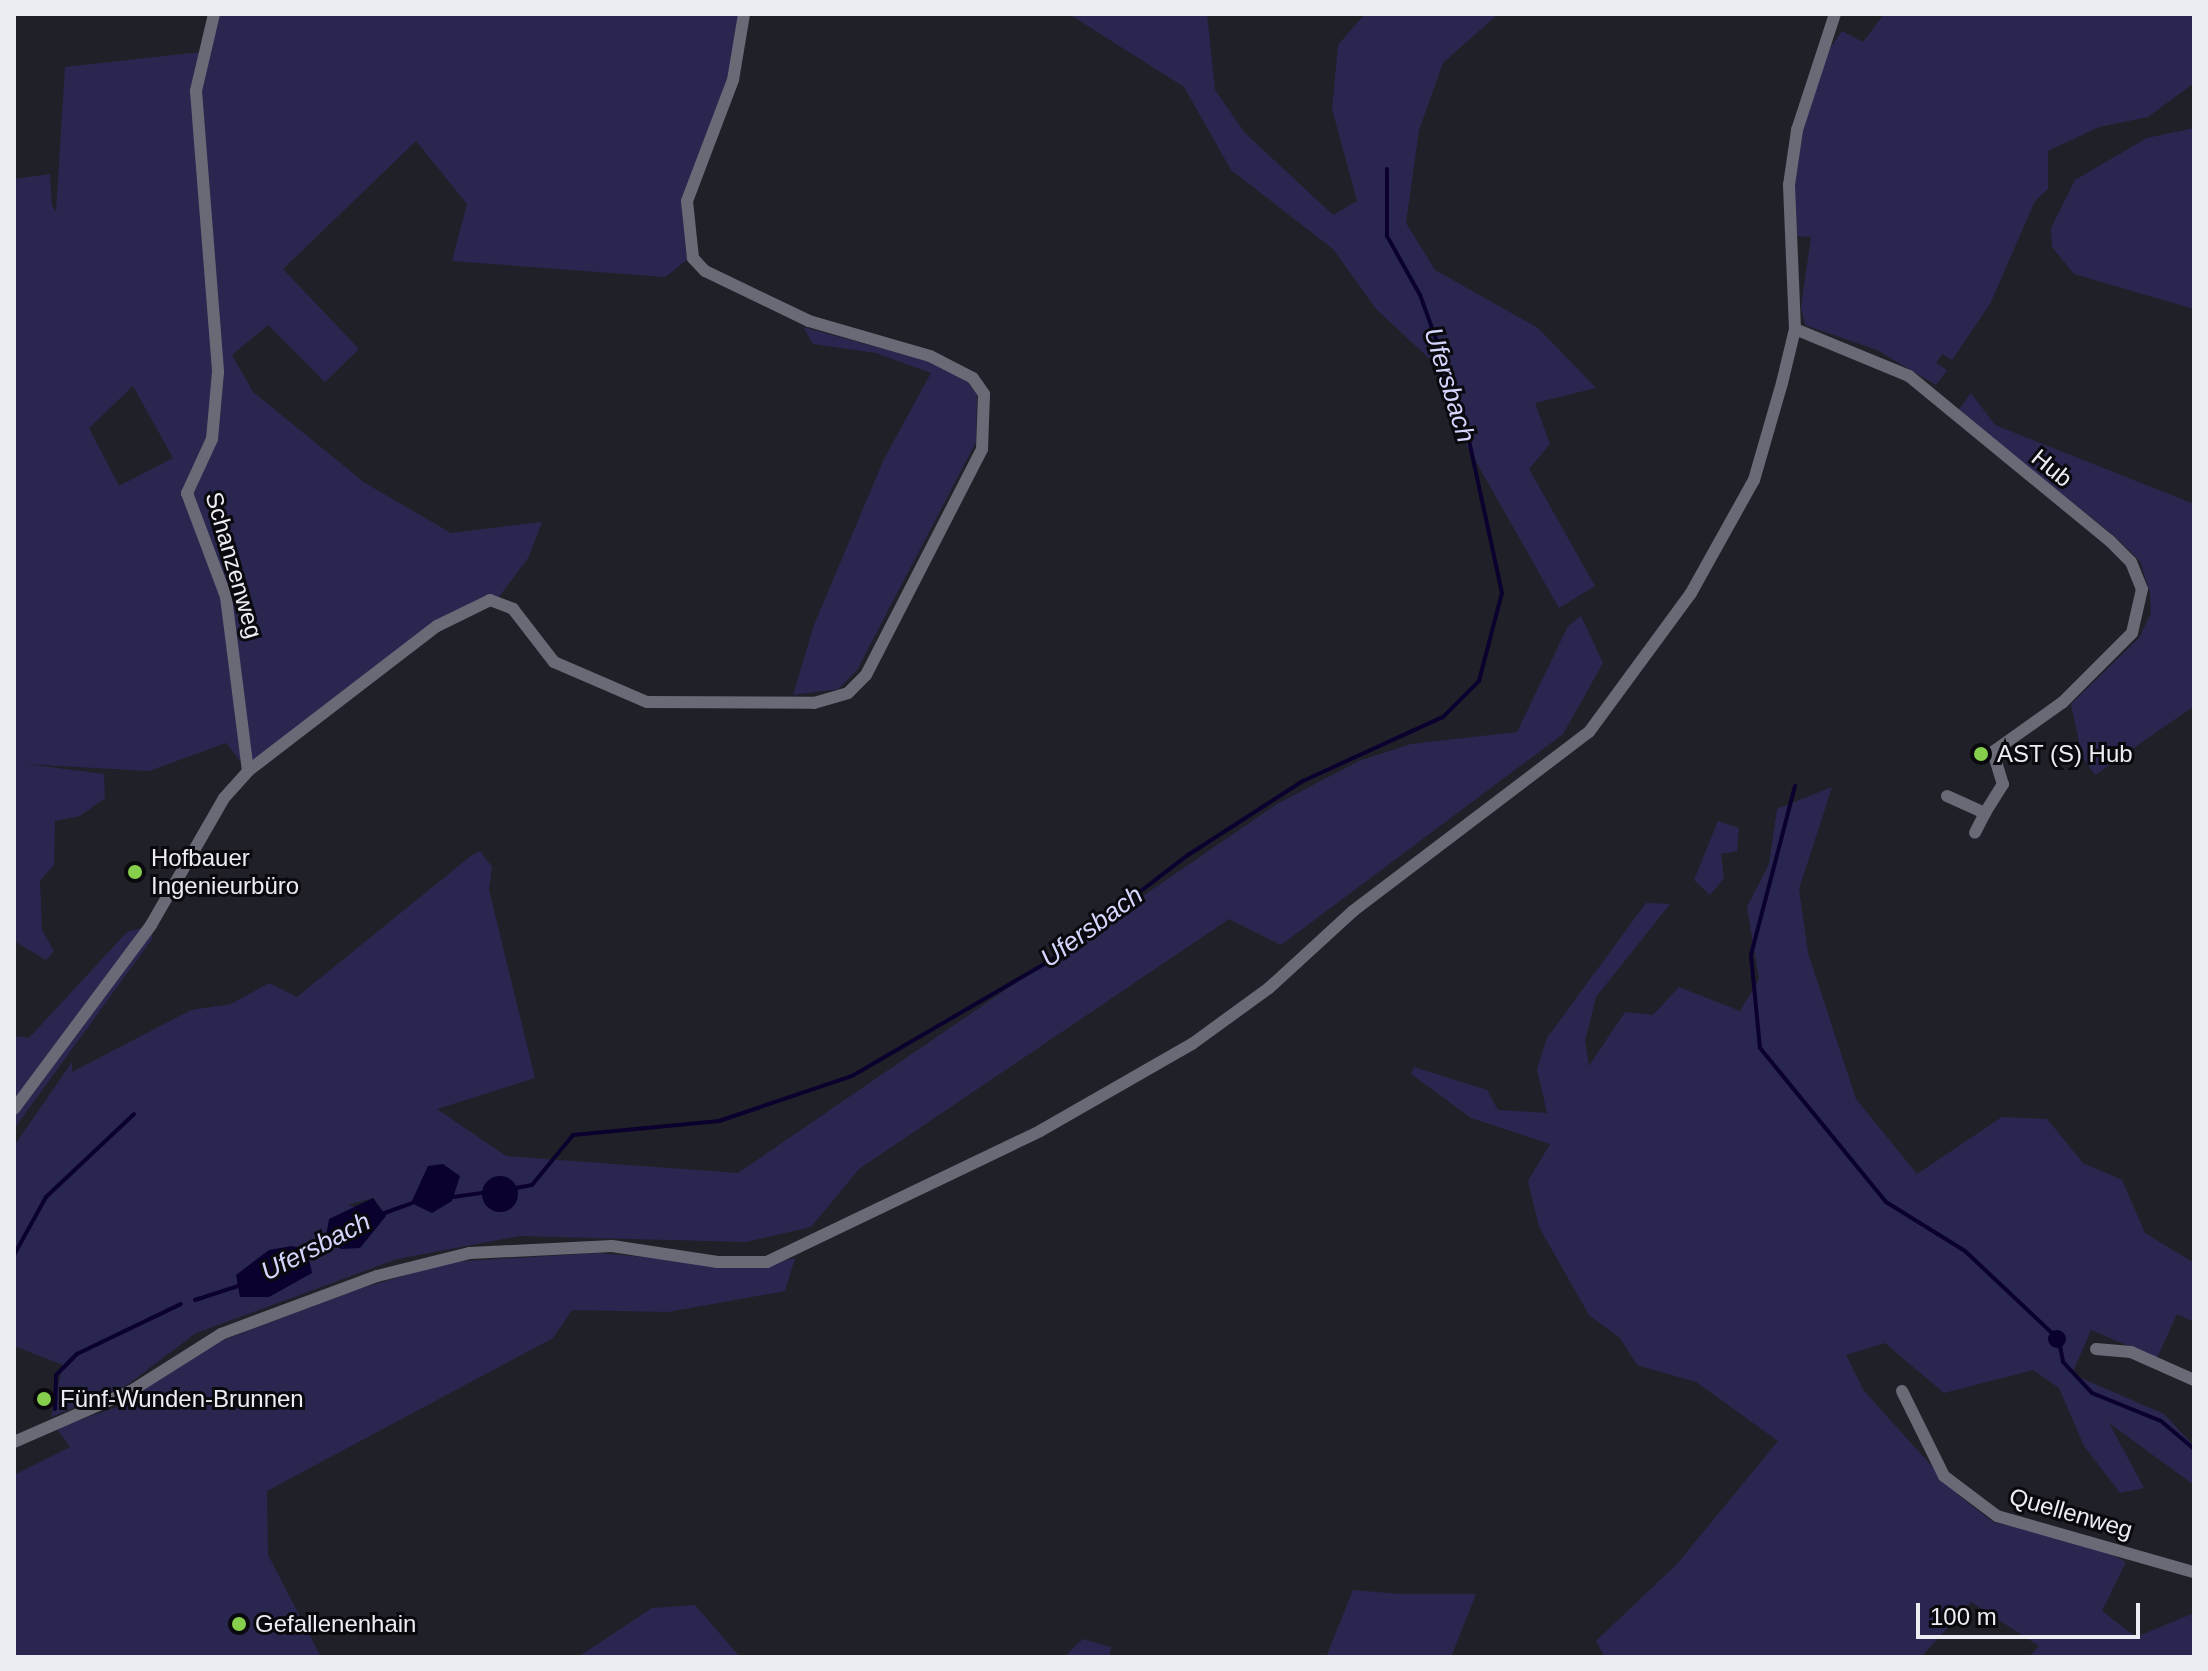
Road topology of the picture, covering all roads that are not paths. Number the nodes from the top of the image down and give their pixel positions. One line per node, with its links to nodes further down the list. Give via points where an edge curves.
1 (214, 14): 5 (street, Schanzenweg, via 196,91 218,372 212,439 187,493 226,597)
2 (744, 14): 5 (street, via 733,80 687,201 693,258 705,271 809,321 930,356 973,378 984,394 982,449 866,675 848,693 814,703 647,702 554,662 513,609 490,600 437,626)
3 (1835, 14): 4 (street, via 1811,75 1789,185)
4 (1795, 329): 7 (street, Hub, via 1909,376 2131,562 2142,589 2132,633 2063,702 1993,752 2003,784); 13 (street, via 1754,480 1637,676 1589,732 1192,1044 1040,1131 767,1262 718,1262 612,1246 470,1253 377,1276 221,1334 131,1391)
5 (248, 771): 9 (street, via 224,798 151,925)
6 (1947, 796): 7 (street)
7 (1985, 813): 8 (street)
8 (1975, 833)
9 (14, 1109)
10 (2096, 1349): 11 (street, via 2131,1352)
11 (2194, 1380)
12 (1902, 1391): 14 (street, Quellenweg, via 1944,1476 1997,1516)
13 (14, 1442)
14 (2194, 1572)

